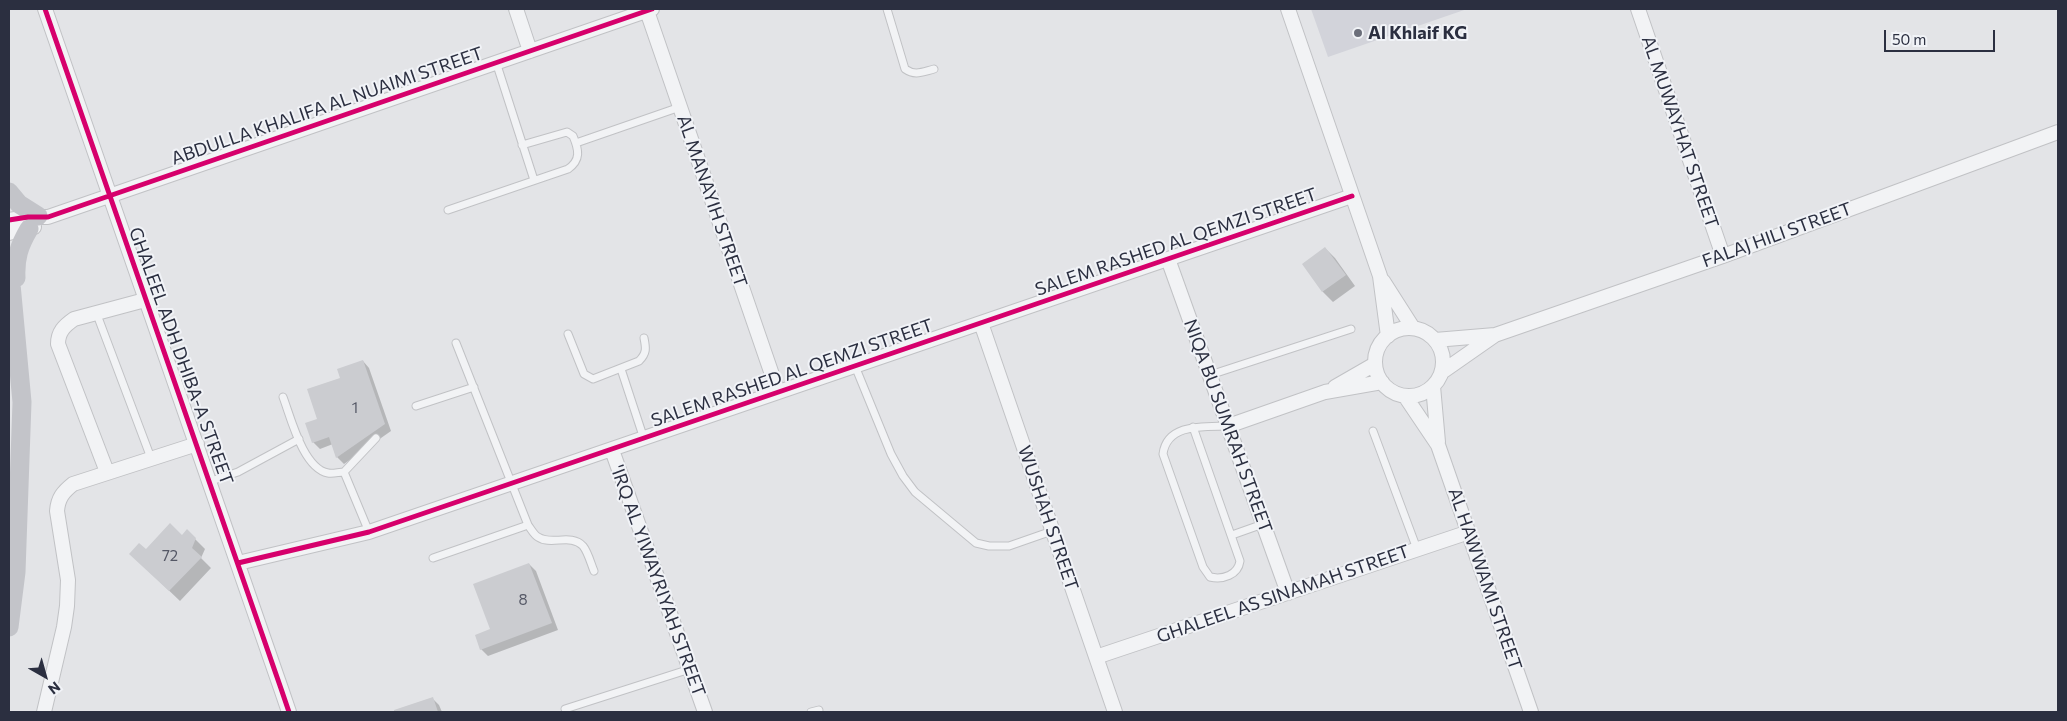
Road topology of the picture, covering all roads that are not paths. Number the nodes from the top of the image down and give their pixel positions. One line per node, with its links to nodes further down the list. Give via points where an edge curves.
1 (45, 9): 16 (street, GHALEEL ADH DHIBA-A STREET)
2 (516, 9): 7 (street)
3 (887, 9): 9 (lane, via 905,69 918,74)
4 (1288, 9): 17 (street)
5 (1638, 9): 22 (street, AL MUWAYHAT STREET)
6 (649, 10): 7 (street, ABDULLA KHALIFA AL NUAIMI STREET); 10 (street, AL MANAYIH STREET)
7 (530, 51): 8 (street, ABDULLA KHALIFA AL NUAIMI STREET)
8 (496, 62): 13 (lane); 16 (street, ABDULLA KHALIFA AL NUAIMI STREET)
9 (934, 69)
10 (680, 107): 12 (lane); 46 (street, AL MANAYIH STREET)
11 (2058, 132): 22 (street, FALAJ HILI STREET)
12 (576, 143): 13 (lane, via 566,132); 14 (lane, via 579,155 576,164 568,170)
13 (522, 145): 14 (lane)
14 (534, 180): 18 (lane)
15 (9, 192): 20 (main road)
16 (110, 196): 20 (street, ABDULLA KHALIFA AL NUAIMI STREET); 26 (street, GHALEEL ADH DHIBA-A STREET)
17 (1352, 196): 23 (street, SALEM RASHED AL QEMZI STREET); 25 (street)
18 (448, 210)
19 (9, 220): 20 (street, ABDULLA KHALIFA AL NUAIMI STREET)
20 (38, 221): 21 (street, ABDULLA KHALIFA AL NUAIMI STREET); 27 (main road, via 19,247)
21 (9, 233)
22 (1723, 256): 33 (street, FALAJ HILI STREET)
23 (1168, 259): 29 (street, SALEM RASHED AL QEMZI STREET); 42 (street, NIQA BU SUMRAH STREET)
24 (9, 263): 27 (main road)
25 (1380, 276): 30 (street); 34 (street)
26 (145, 300): 28 (street); 57 (street, GHALEEL ADH DHIBA-A STREET)
27 (13, 308): 76 (main road, via 21,375 22,426 16,572)
28 (95, 312): 60 (lane); 61 (street, via 64,326 58,336 58,344)
29 (981, 323): 39 (street, SALEM RASHED AL QEMZI STREET); 67 (street, WUSHAH STREET)
30 (1413, 328): 34 (street); 36 (street)
31 (1350, 329): 42 (lane)
32 (568, 334): 40 (lane, via 588,378)
33 (1495, 335): 36 (street, FALAJ HILI STREET); 41 (street, FALAJ HILI STREET)
34 (1388, 336): 38 (street, via 1378,348)
35 (644, 338): 40 (lane, via 645,355)
36 (1436, 340): 41 (street, via 1441,350)
37 (456, 344): 45 (lane)
38 (1376, 364): 43 (street); 47 (street)
39 (855, 366): 46 (street, SALEM RASHED AL QEMZI STREET); 67 (lane, via 903,476 915,492 976,543 1009,546)
40 (621, 369): 55 (lane)
41 (1442, 372): 44 (street)
42 (1210, 375): 51 (street, NIQA BU SUMRAH STREET)
43 (1382, 382): 47 (street); 48 (street, via 1392,392)
44 (1433, 386): 48 (street, via 1420,394); 58 (street, AL HAWWAMI STREET)
45 (474, 387): 50 (lane); 64 (lane)
46 (778, 392): 55 (street, SALEM RASHED AL QEMZI STREET)
47 (1325, 392): 51 (street)
48 (1406, 396): 58 (street, AL HAWWAMI STREET)
49 (283, 397): 56 (lane)
50 (416, 406)
51 (1228, 426): 52 (lane); 65 (street, NIQA BU SUMRAH STREET)
52 (1192, 428): 70 (lane); 70 (lane, via 1170,437 1164,445 1163,454 1202,567 1210,577 1218,579 1239,568 1239,554)
53 (1373, 431): 71 (lane)
54 (376, 438): 62 (lane)
55 (644, 438): 59 (street, SALEM RASHED AL QEMZI STREET)
56 (299, 439): 62 (lane, via 303,452 313,464 327,473); 63 (lane, via 238,472)
57 (197, 444): 60 (street); 63 (street, GHALEEL ADH DHIBA-A STREET)
58 (1438, 445): 69 (street, AL HAWWAMI STREET)
59 (612, 450): 64 (street, SALEM RASHED AL QEMZI STREET); 78 (street, 'IRQ AL YIWAYRIYAH STREET)
60 (151, 458): 61 (street)
61 (107, 472): 81 (street, via 73,484 58,501 68,580 67,606)
62 (344, 472): 68 (lane)
63 (211, 481): 73 (street, GHALEEL ADH DHIBA-A STREET)
64 (512, 484): 66 (lane); 68 (street, SALEM RASHED AL QEMZI STREET)
65 (1263, 524): 70 (lane); 75 (street, NIQA BU SUMRAH STREET)
66 (528, 525): 72 (lane); 74 (lane, via 537,537 545,540 578,542 584,547)
67 (1052, 531): 77 (street, WUSHAH STREET)
68 (369, 532): 73 (street, SALEM RASHED AL QEMZI STREET)
69 (1469, 532): 71 (street, GHALEEL AS SINAMAH STREET); 86 (street, AL HAWWAMI STREET)
70 (1232, 536)
71 (1417, 549): 75 (street, GHALEEL AS SINAMAH STREET)
72 (433, 558)
73 (238, 562): 82 (street, GHALEEL ADH DHIBA-A STREET)
74 (594, 571)
75 (1288, 593): 77 (street, GHALEEL AS SINAMAH STREET)
76 (9, 627)
77 (1096, 657): 85 (street, WUSHAH STREET)
78 (690, 669): 79 (lane); 83 (street, 'IRQ AL YIWAYRIYAH STREET)
79 (565, 709)
80 (819, 710): 84 (lane)
81 (44, 712)
82 (289, 712)
83 (705, 712)
84 (811, 712)
85 (1115, 712)
86 (1531, 712)

